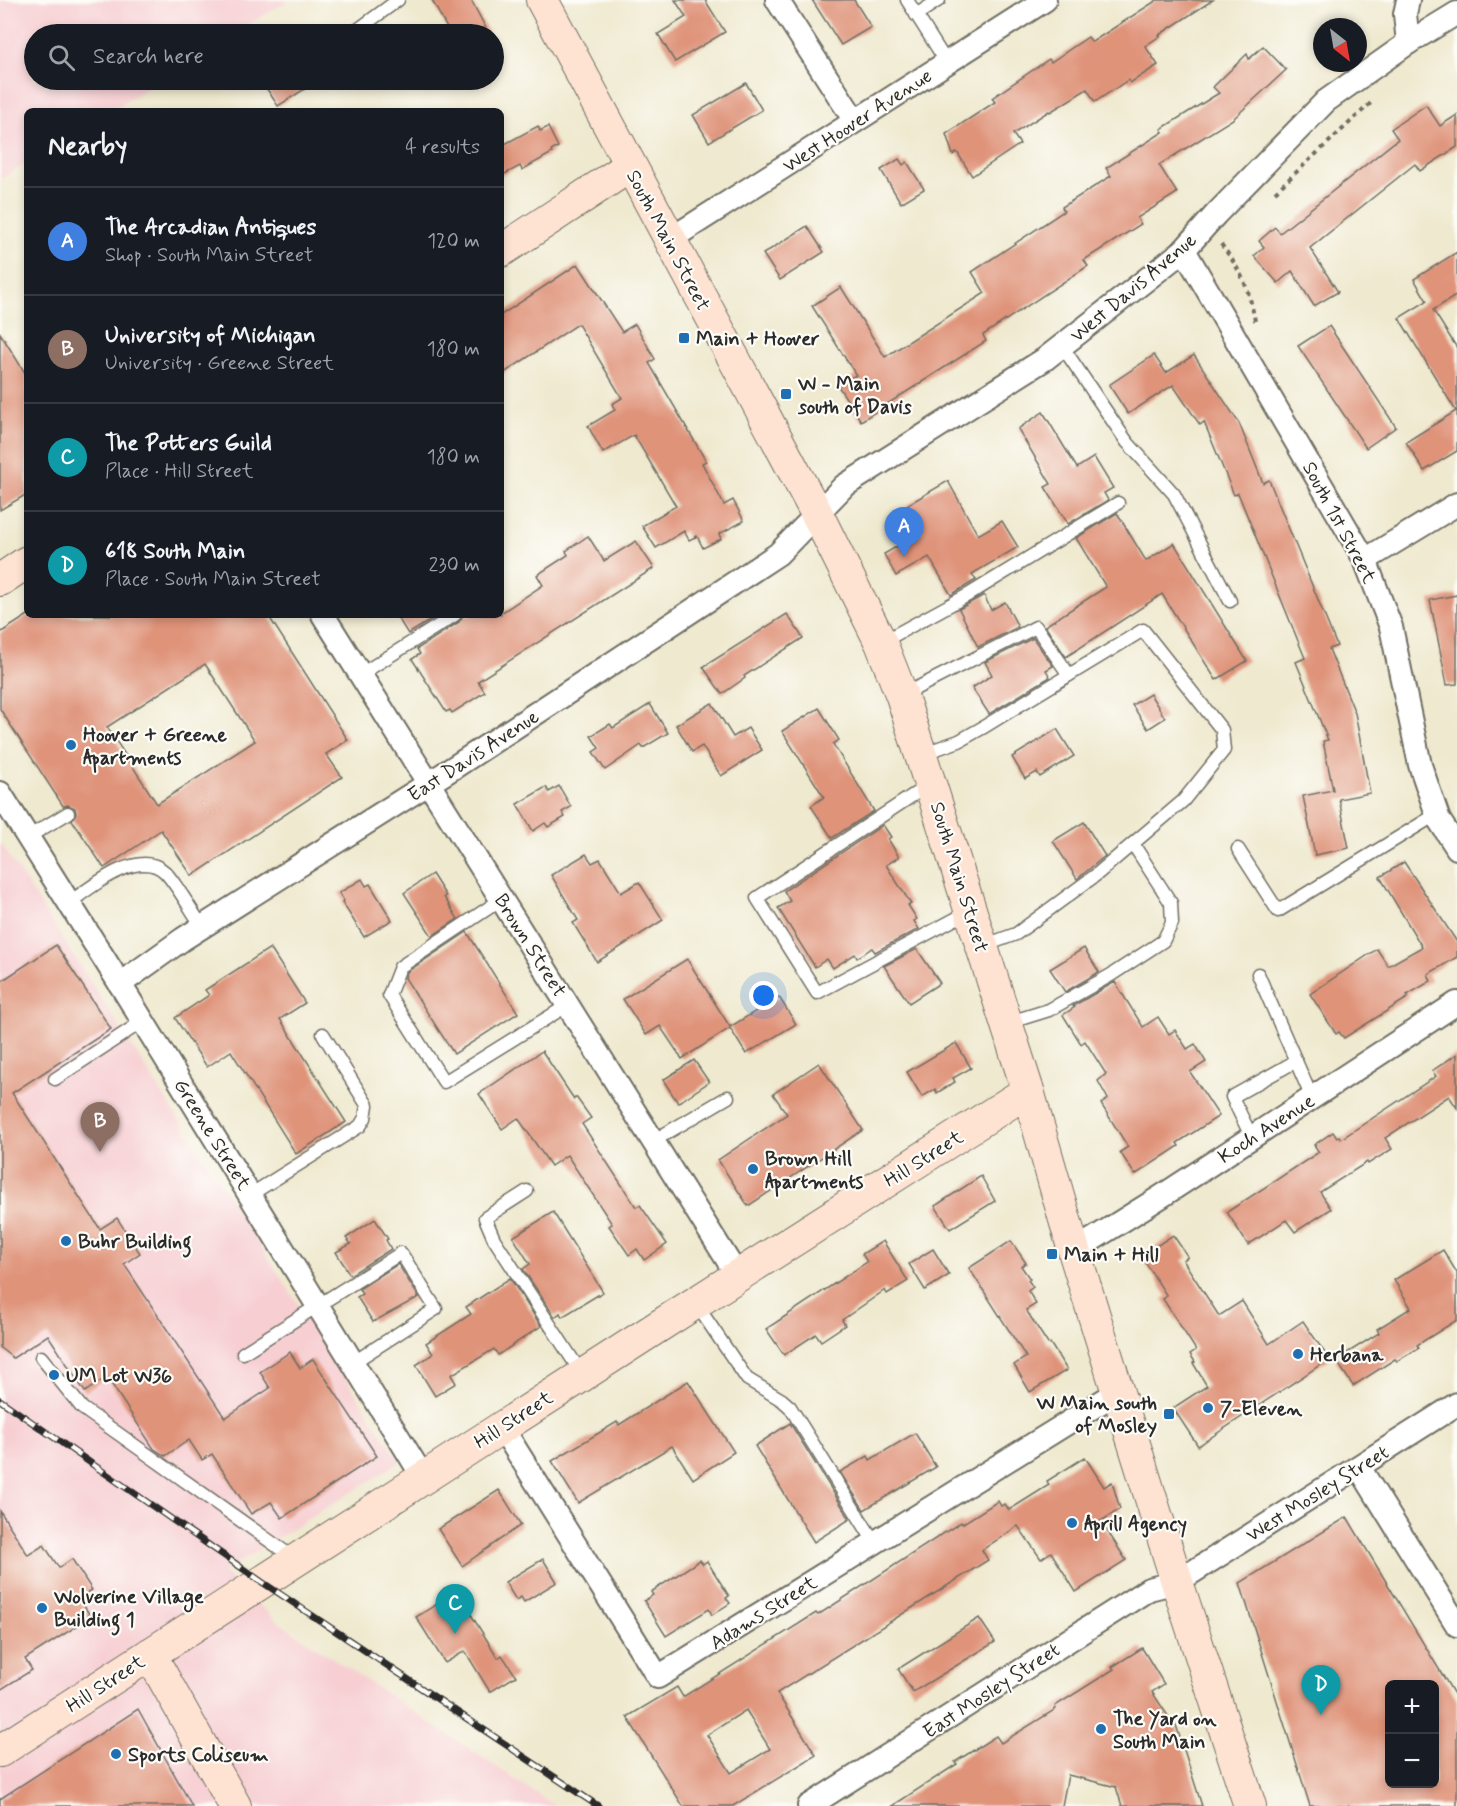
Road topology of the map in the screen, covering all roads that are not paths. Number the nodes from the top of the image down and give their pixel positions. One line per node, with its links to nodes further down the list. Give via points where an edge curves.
1 (398, 0): 10 (lane)
2 (542, 0): 14 (main road, South Main Street)
3 (777, 0): 13 (street)
4 (907, 0): 9 (lane)
5 (939, 0): 9 (lane)
6 (1045, 0): 12 (street, West Hoover Avenue)
7 (1408, 0): 11 (street)
8 (1457, 13): 11 (street, West Davis Avenue)
9 (916, 15): 12 (lane)
10 (366, 24)
11 (1408, 43): 17 (street, West Davis Avenue, via 1326,101 1216,214)
12 (947, 63): 13 (street, West Hoover Avenue)
13 (855, 121): 15 (street, West Hoover Avenue)
14 (630, 166): 15 (main road, South Main Street); 16 (main road)
15 (669, 240): 21 (main road, South Main Street)
16 (504, 249)
17 (1189, 259): 18 (street, West Davis Avenue); 22 (street, South 1st Street)
18 (1062, 346): 21 (street, West Davis Avenue, via 844,486); 25 (lane, via 1126,442 1174,494)
19 (1118, 503): 28 (lane)
20 (1457, 504): 22 (street)
21 (817, 514): 28 (main road, South Main Street); 33 (street, East Davis Avenue, via 778,554)
22 (1365, 560): 36 (street, South 1st Street, via 1391,627 1420,765)
23 (24, 564): 24 (main road)
24 (0, 580)
25 (1230, 601)
26 (325, 618): 29 (street, Brown Street)
27 (450, 618): 29 (lane)
28 (881, 643): 31 (main road, South Main Street)
29 (361, 674): 33 (street, Brown Street)
30 (1069, 675): 31 (lane, via 1036,627); 32 (lane, via 959,741); 38 (lane, via 1143,630 1222,730 1224,750 1183,801)
31 (902, 696): 32 (main road, South Main Street)
32 (926, 769): 43 (main road, South Main Street); 43 (lane, via 757,898 817,993)
33 (430, 784): 41 (street, Brown Street); 44 (street, East Davis Avenue)
34 (0, 794): 37 (street, Greene Street)
35 (68, 813): 37 (lane)
36 (1437, 814): 39 (street, South 1st Street); 40 (lane, via 1278,911)
37 (28, 837): 42 (street, Greene Street)
38 (1133, 844): 45 (lane, via 1016,934); 51 (lane, via 1171,903 1172,923 1163,941 1049,1010)
39 (1457, 848)
40 (1239, 849)
41 (502, 899): 49 (street, Brown Street); 49 (lane, via 400,967 389,995 444,1082)
42 (69, 903): 44 (lane, via 121,869 136,864 154,865 165,872); 47 (street, Greene Street)
43 (971, 910): 45 (main road, South Main Street)
44 (202, 926): 47 (street, East Davis Avenue)
45 (982, 947): 51 (main road, South Main Street)
46 (1258, 974): 53 (lane)
47 (120, 984): 50 (street, Greene Street)
48 (1457, 1004): 57 (street, Koch Avenue)
49 (568, 1005): 59 (street, Brown Street)
50 (143, 1021): 54 (lane); 61 (street, Greene Street)
51 (1006, 1024): 55 (main road, South Main Street)
52 (323, 1034): 61 (lane, via 367,1106 365,1118 360,1126)
53 (1296, 1061): 57 (lane); 58 (lane, via 1232,1096)
54 (55, 1079)
55 (1028, 1091): 62 (main road, South Main Street); 63 (main road, Hill Street)
56 (728, 1097): 59 (lane)
57 (1312, 1098): 58 (street, Koch Avenue)
58 (1252, 1138): 62 (street, Koch Avenue)
59 (653, 1141): 63 (street, Brown Street)
60 (527, 1191): 69 (lane, via 485,1218 494,1239)
61 (250, 1195): 65 (street, Greene Street)
62 (1074, 1251): 70 (main road, South Main Street)
63 (737, 1275): 64 (main road, Hill Street)
64 (695, 1302): 69 (main road, Hill Street); 75 (lane, via 747,1378 790,1407)
65 (318, 1305): 66 (lane); 68 (street, Greene Street); 68 (lane, via 401,1253 436,1310)
66 (243, 1353)
67 (41, 1357): 76 (lane, via 82,1408)
68 (354, 1362): 74 (street, Greene Street)
69 (582, 1374): 72 (main road, Hill Street)
70 (1119, 1391): 75 (street, Adams Street); 77 (main road, South Main Street)
71 (1457, 1404): 73 (street, West Mosley Street)
72 (501, 1426): 74 (main road, Hill Street); 75 (street, Adams Street, via 658,1677)
73 (1359, 1467): 77 (street, West Mosley Street); 78 (street)
74 (423, 1477): 76 (main road, Hill Street)
75 (875, 1543)
76 (296, 1560): 79 (main road, Hill Street)
77 (1177, 1582): 82 (street, East Mosley Street, via 1149,1589); 83 (main road, South Main Street)
78 (1457, 1625)
79 (150, 1653): 80 (main road, Hill Street); 81 (main road)
80 (0, 1750)
81 (235, 1806)
82 (809, 1806)
83 (1250, 1806)

